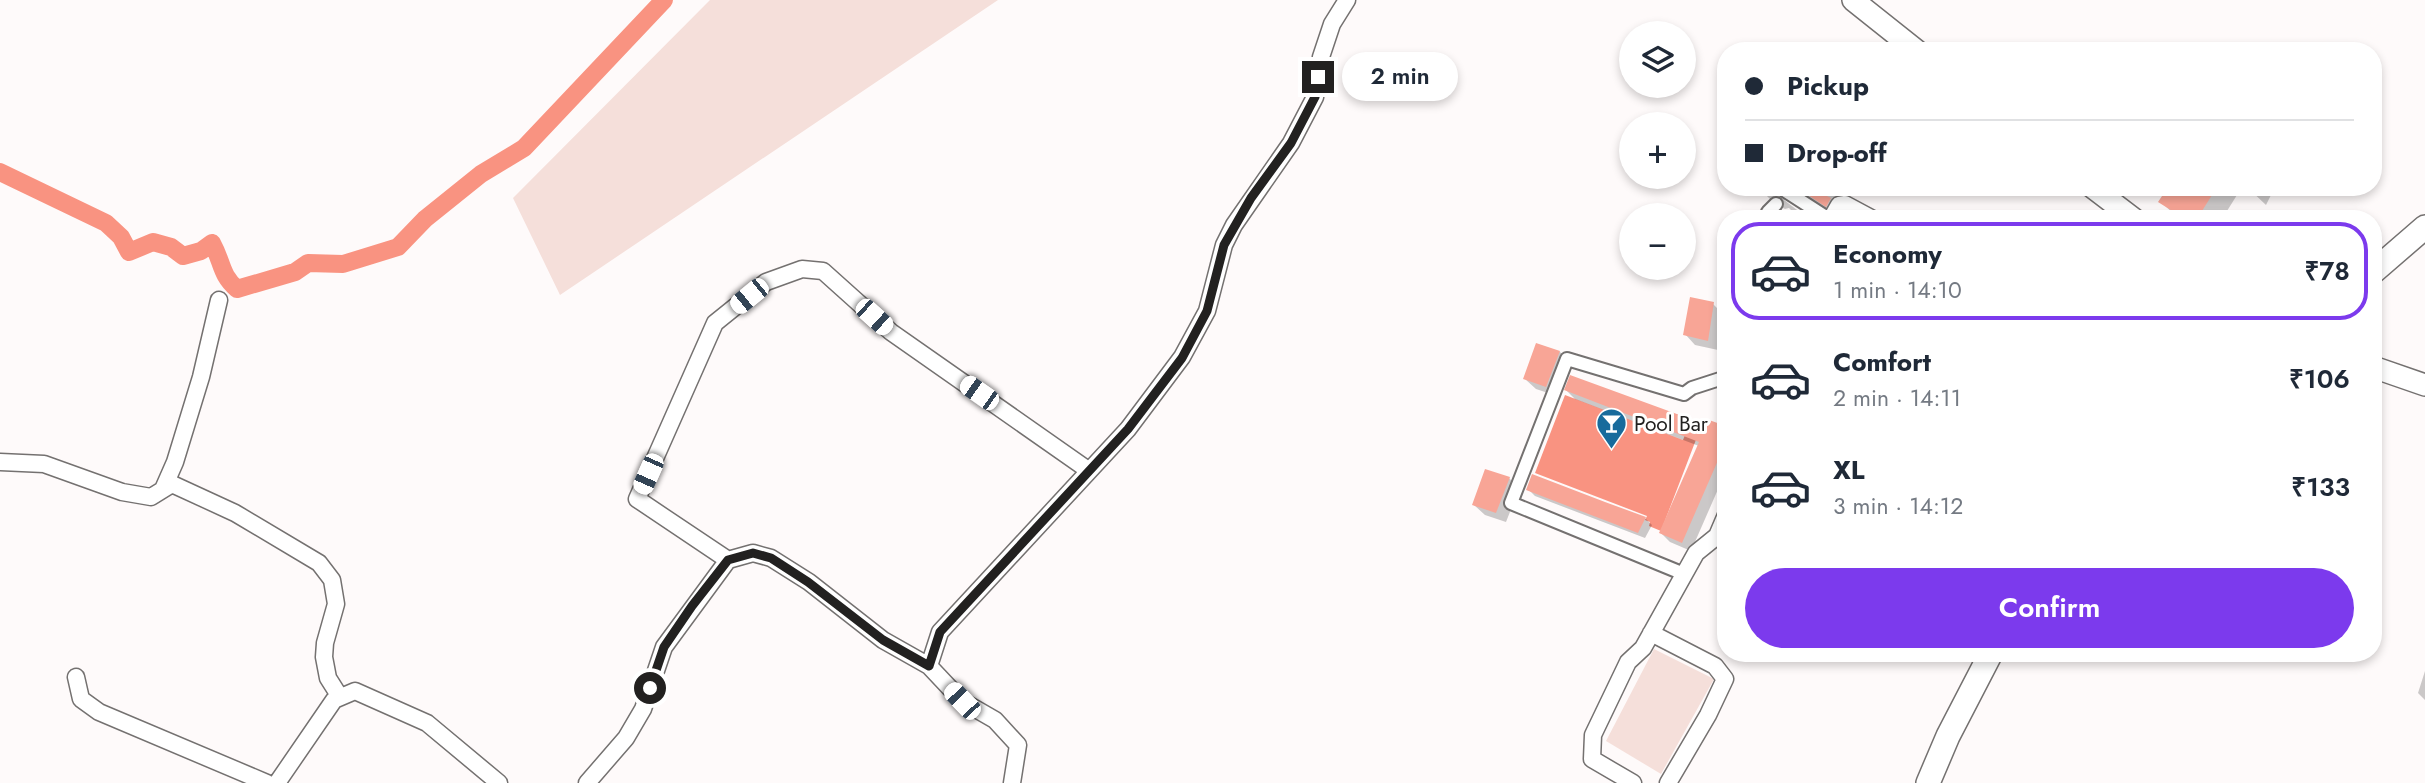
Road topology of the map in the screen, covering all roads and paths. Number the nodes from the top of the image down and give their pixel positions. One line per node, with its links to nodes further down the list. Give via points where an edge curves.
1 (1347, 0): 19 (street, via 1332,24 1321,57 1315,97 1291,143 1224,245 1207,311 1182,358 1128,429)
2 (1853, 0): 3 (street)
3 (1906, 42)
4 (1794, 196): 8 (street)
5 (2104, 196): 11 (street)
6 (1776, 204): 7 (street)
7 (1770, 210)
8 (1816, 210)
9 (1836, 210): 10 (street, via 1844,204)
10 (1856, 210)
11 (2122, 210)
12 (2425, 227): 13 (main road)
13 (2382, 264)
14 (219, 300): 20 (street, via 201,377)
15 (2382, 370): 17 (street)
16 (1717, 380): 23 (street, via 1684,394 1567,359 1511,503)
17 (2425, 385)
18 (0, 463): 20 (street, via 44,464 122,492 151,497)
19 (1088, 470): 22 (street, via 891,332 823,271 802,269 766,282 715,323 637,499); 26 (street, via 940,632)
20 (164, 487): 28 (street, via 172,484 235,513 319,563 332,580 336,604 324,657 328,678)
21 (1717, 536): 23 (street, via 1696,553)
22 (728, 560): 26 (street, via 753,553 771,558 883,640); 32 (street, via 664,647 643,709 626,738)
23 (1684, 574): 24 (street)
24 (1651, 633): 34 (street, via 1629,662 1591,743 1592,759); 35 (street, via 1715,666 1725,679)
25 (1986, 662): 36 (main road)
26 (929, 666): 33 (street, via 962,701 995,719 1018,745)
27 (76, 677): 29 (street, via 81,699 99,712)
28 (340, 697): 30 (street, via 334,699); 31 (street, via 355,691 427,723)
29 (267, 783)
30 (277, 783)
31 (499, 783)
32 (587, 783)
33 (1012, 783)
34 (1633, 783)
35 (1668, 783)
36 (1928, 783)

